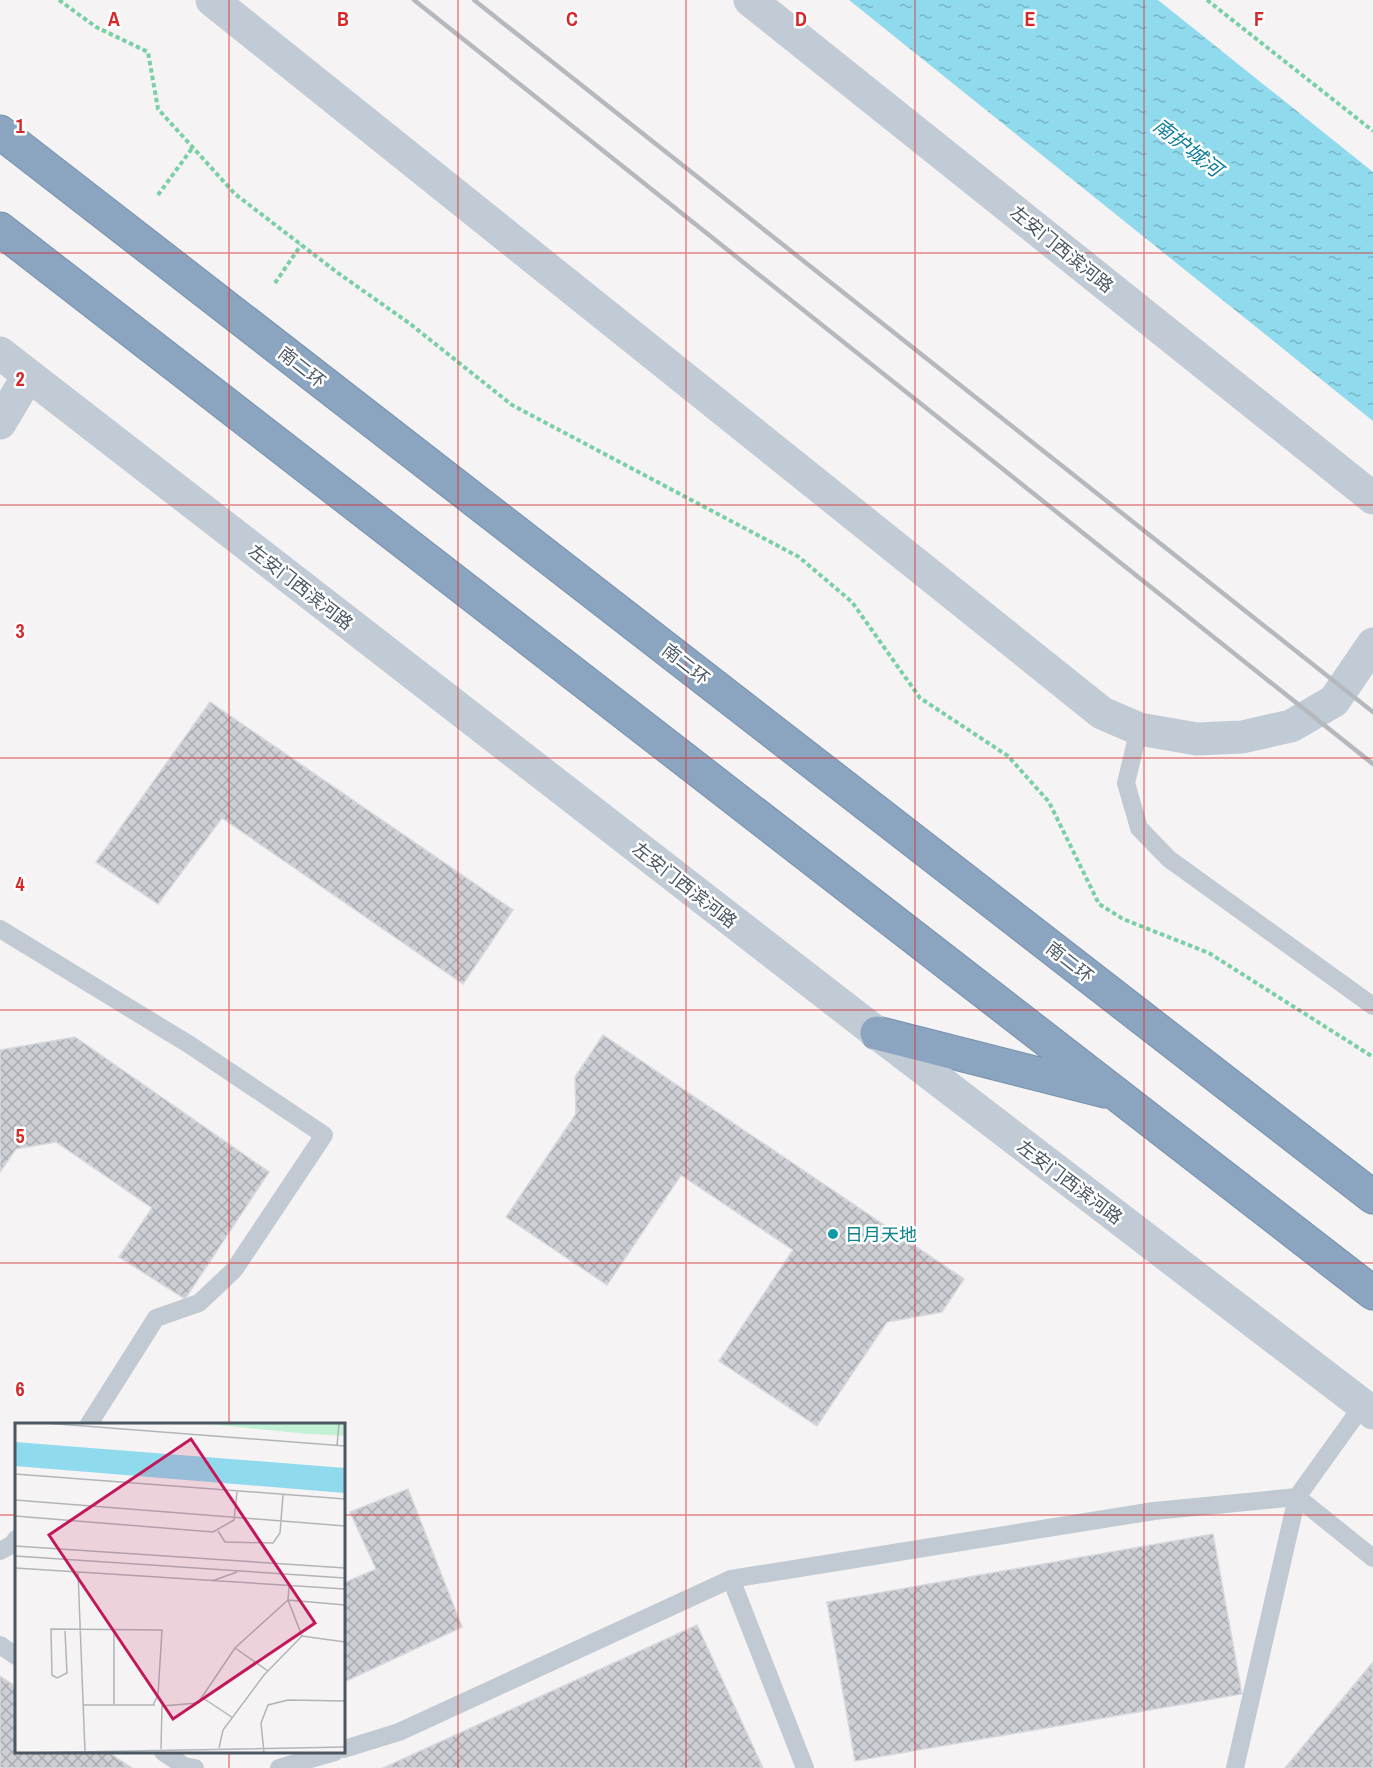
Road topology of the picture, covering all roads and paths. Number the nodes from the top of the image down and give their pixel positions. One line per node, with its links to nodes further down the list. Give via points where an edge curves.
1 (59, 0): 7 (path, via 96,27 148,52 158,109)
2 (212, 0): 17 (street, via 1056,677 1102,712)
3 (750, 0): 15 (street, 左安门西滨河路)
4 (1208, 0): 5 (path)
5 (1373, 131)
6 (0, 132): 23 (highway, 南二环)
7 (192, 147): 8 (path); 10 (path, via 235,194)
8 (158, 195)
9 (0, 229): 22 (highway)
10 (301, 245): 11 (path); 21 (path, via 409,323 512,405 798,557 852,603 920,698 1008,756 1049,802 1099,904 1123,919 1209,954)
11 (275, 283)
12 (0, 353): 13 (street, 左安门西滨河路)
13 (28, 376): 14 (street); 20 (street, 左安门西滨河路)
14 (0, 423)
15 (1373, 498)
16 (1373, 644): 17 (street, via 1334,701 1291,726 1242,737 1197,740)
17 (1139, 729): 19 (lane, via 1126,783 1139,828 1169,859)
18 (1, 932): 26 (lane, via 190,1045 324,1135 234,1270 199,1303 156,1318)
19 (1373, 1006)
20 (877, 1034): 22 (highway); 25 (street, 左安门西滨河路)
21 (1373, 1057)
22 (1117, 1094): 24 (highway)
23 (1373, 1197)
24 (1373, 1293)
25 (1368, 1409): 27 (lane)
26 (90, 1423)
27 (1297, 1497): 30 (lane); 31 (lane, via 1154,1511); 41 (lane)
28 (15, 1541): 29 (lane)
29 (0, 1551)
30 (1373, 1558)
31 (731, 1580): 34 (lane, via 399,1732); 40 (lane)
32 (0, 1645): 33 (lane)
33 (15, 1655)
34 (345, 1749)
35 (164, 1753): 38 (lane, via 184,1766)
36 (332, 1753): 37 (lane)
37 (298, 1765): 39 (lane)
38 (195, 1768)
39 (279, 1768)
40 (805, 1768)
41 (1235, 1768)

